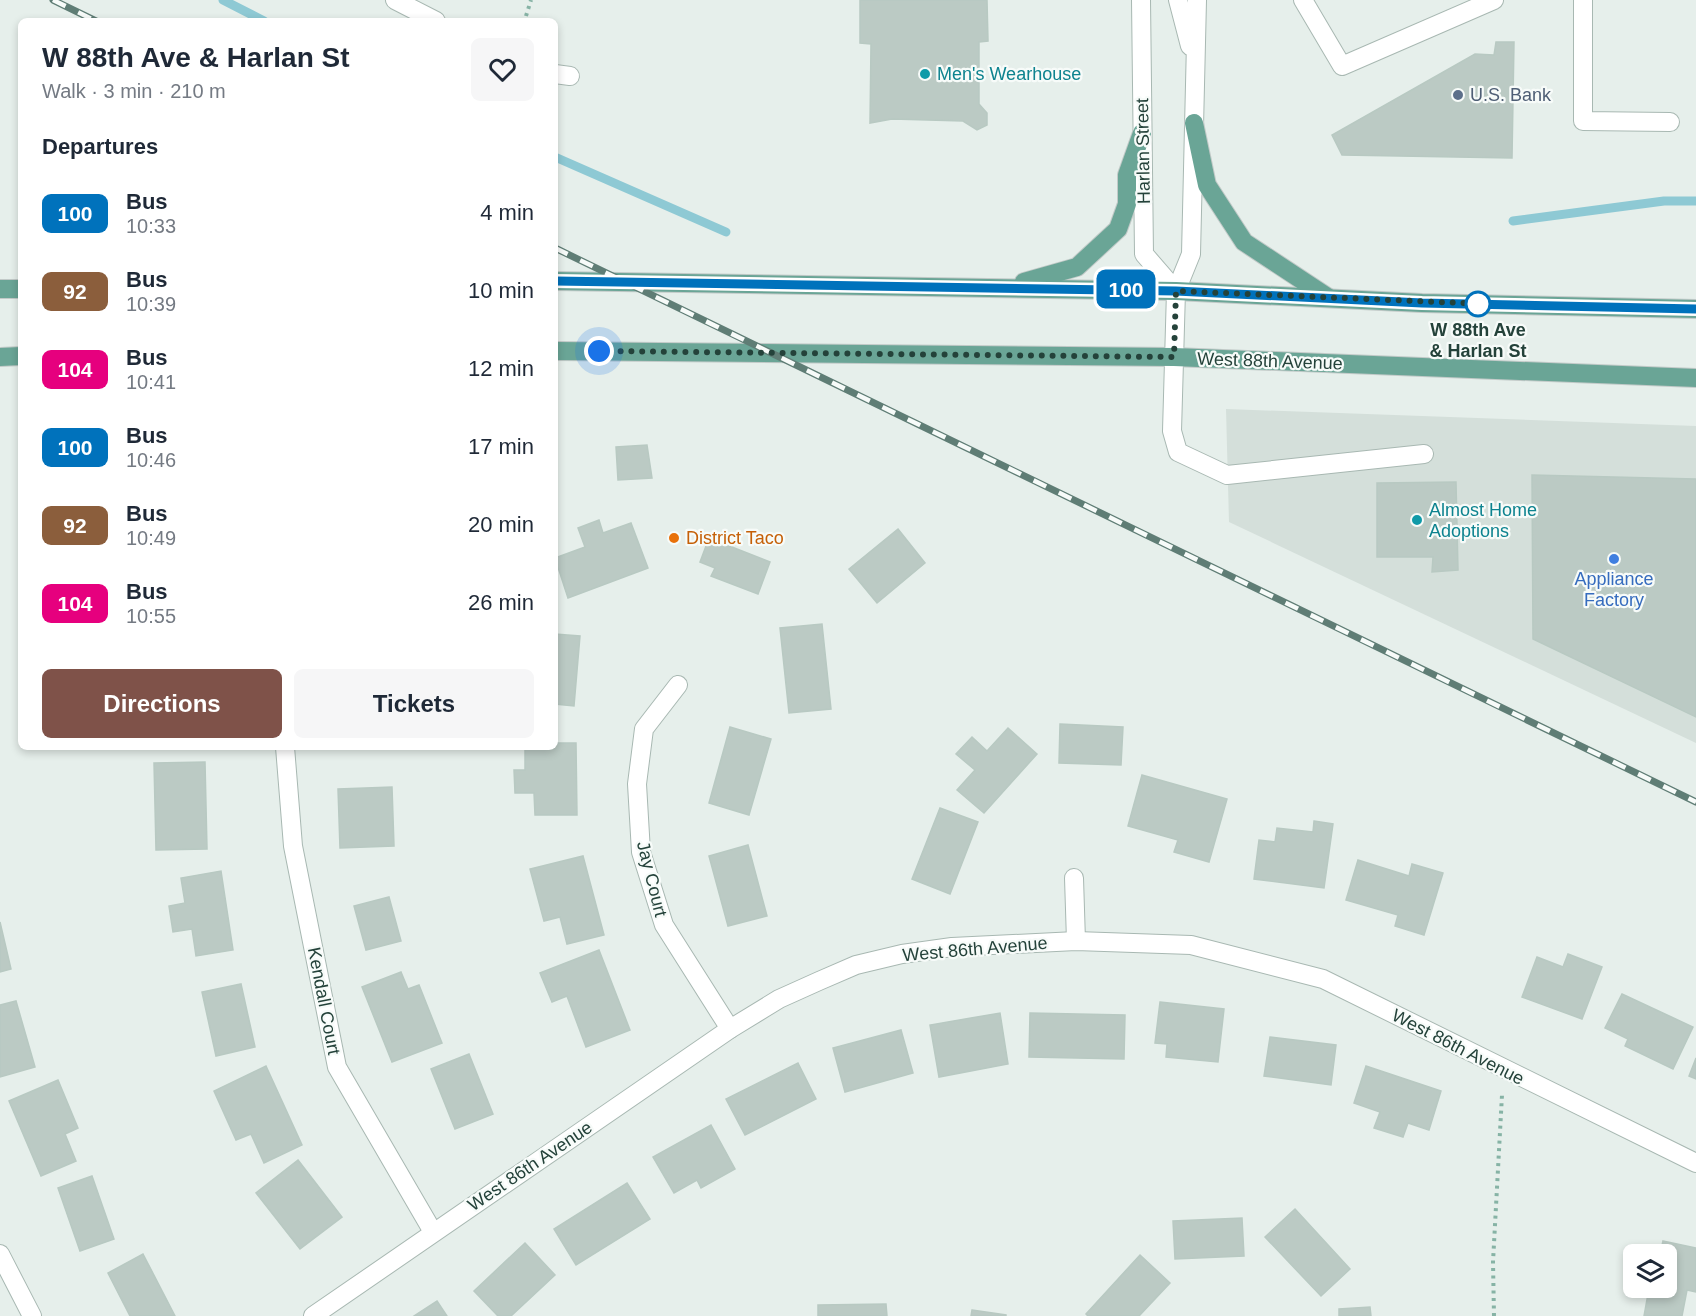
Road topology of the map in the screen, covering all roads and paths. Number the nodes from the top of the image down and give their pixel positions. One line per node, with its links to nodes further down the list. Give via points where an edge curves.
1 (395, 0): 10 (street)
2 (531, 0): 9 (path)
3 (1141, 0): 14 (street, Harlan Street)
4 (1178, 0): 11 (street)
5 (1197, 0): 11 (street)
6 (1303, 0): 7 (street, via 1342,66)
7 (1494, 0)
8 (1583, 0): 12 (street, via 1583,121)
9 (526, 16)
10 (430, 18)
11 (1195, 68): 13 (street)
12 (1670, 122)
13 (1194, 123): 19 (street, via 1191,254); 20 (main road, via 1207,185 1244,242)
14 (1142, 133): 16 (main road, via 1127,175 1127,204 1118,229 1077,267); 19 (street, Harlan Street, via 1144,254)
15 (558, 280): 16 (main road)
16 (1007, 288): 19 (main road)
17 (0, 289): 18 (main road)
18 (18, 289)
19 (1176, 291): 20 (main road); 25 (street)
20 (1331, 299): 21 (main road)
21 (1696, 309)
22 (558, 351): 25 (main road, West 88th Avenue)
23 (18, 356): 24 (main road)
24 (0, 357)
25 (1174, 357): 26 (main road, West 88th Avenue); 27 (street, via 1172,431 1178,452 1227,475)
26 (1696, 378)
27 (1424, 454)
28 (678, 685): 32 (street, Jay Court, via 644,729 637,784 641,852 664,925)
29 (285, 750): 35 (street, Kendall Court, via 292,846 337,1068)
30 (1074, 878): 31 (street)
31 (1076, 941): 32 (street, West 86th Avenue, via 952,947 879,959 779,999); 33 (street, West 86th Avenue, via 1191,945 1323,979)
32 (730, 1029): 35 (street, West 86th Avenue)
33 (1503, 1070): 34 (street, West 86th Avenue); 39 (path)
34 (1696, 1163)
35 (433, 1232): 38 (street, West 86th Avenue)
36 (0, 1254): 37 (street)
37 (32, 1316)
38 (313, 1316)
39 (1494, 1316)

